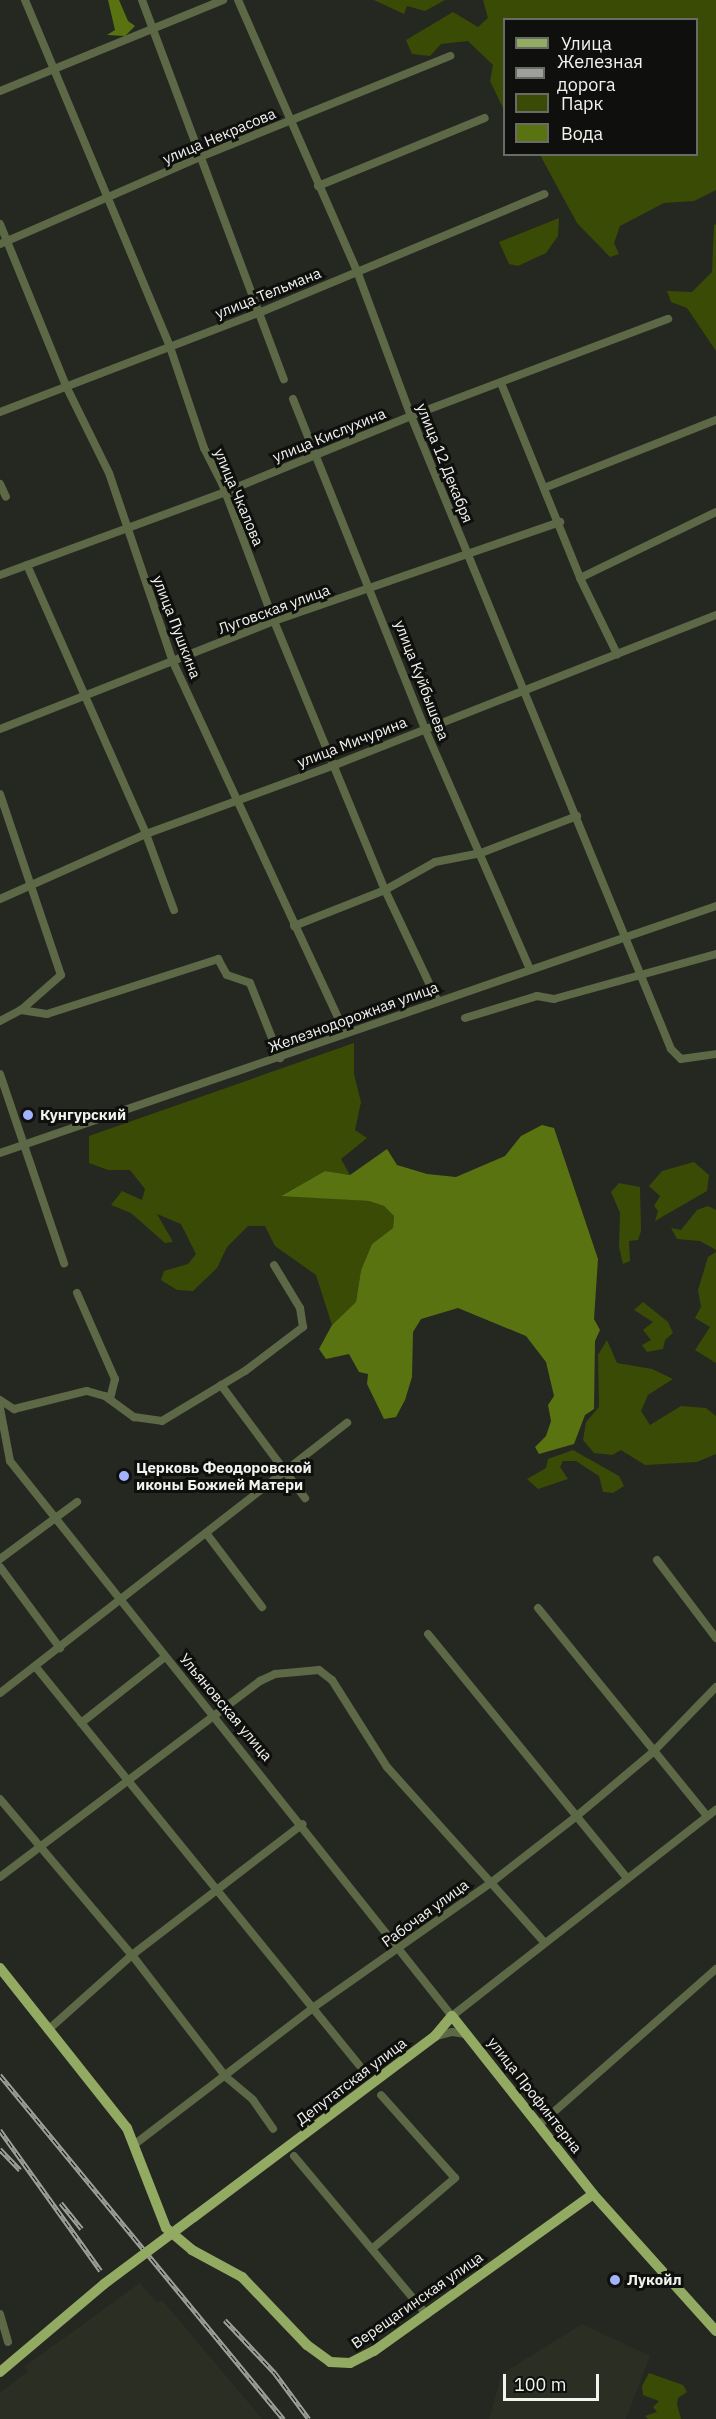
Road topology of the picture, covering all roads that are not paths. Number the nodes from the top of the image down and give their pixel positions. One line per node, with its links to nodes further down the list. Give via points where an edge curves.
1 (25, 0): 7 (street, улица Чкалова)
2 (142, 0): 5 (street)
3 (224, 0): 5 (street)
4 (238, 0): 10 (street, улица 12 Декабря)
5 (155, 28): 7 (street); 11 (street)
6 (450, 56): 10 (street, улица Некрасова)
7 (55, 69): 8 (street); 14 (street, улица Чкалова)
8 (0, 91)
9 (485, 118): 12 (street)
10 (289, 122): 11 (street, улица Некрасова); 12 (street, улица 12 Декабря, via 307,154)
11 (200, 158): 14 (street, улица Некрасова); 18 (street)
12 (318, 186): 17 (street, улица 12 Декабря)
13 (544, 194): 17 (street, улица Тельмана)
14 (107, 199): 16 (street, улица Некрасова); 20 (street, улица Чкалова)
15 (0, 224): 16 (street, улица Пушкина)
16 (4, 243): 23 (street, улица Пушкина)
17 (357, 271): 18 (street, улица Тельмана); 26 (street, улица 12 Декабря)
18 (261, 312): 20 (street, улица Тельмана); 21 (street)
19 (668, 319): 22 (street, улица Кислухина)
20 (170, 347): 23 (street, улица Тельмана); 31 (street, улица Чкалова, via 204,448)
21 (284, 379)
22 (501, 383): 26 (street, улица Кислухина); 30 (street)
23 (66, 386): 25 (street, улица Тельмана); 35 (street, улица Пушкина, via 109,473)
24 (293, 399): 28 (street, улица Куйбышева)
25 (0, 412)
26 (411, 416): 28 (street, улица Кислухина); 36 (street, улица 12 Декабря)
27 (716, 420): 30 (street)
28 (314, 455): 31 (street, улица Кислухина); 40 (street, улица Куйбышева)
29 (0, 484): 32 (street)
30 (544, 488): 34 (street)
31 (225, 492): 35 (street, улица Кислухина); 42 (street, улица Чкалова)
32 (6, 497)
33 (716, 512): 39 (street)
34 (560, 522): 36 (street, Луговская улица); 39 (street)
35 (127, 529): 37 (street, улица Кислухина); 44 (street, улица Пушкина)
36 (466, 552): 40 (street, Луговская улица); 45 (street, улица 12 Декабря)
37 (27, 565): 38 (street, улица Кислухина); 46 (street)
38 (0, 575)
39 (580, 578): 43 (street)
40 (371, 589): 42 (street, Луговская улица); 48 (street, улица Куйбышева)
41 (716, 615): 43 (street, улица Мичурина)
42 (274, 621): 44 (street, Луговская улица); 49 (street, улица Чкалова)
43 (617, 654): 45 (street, улица Мичурина)
44 (173, 662): 46 (street, Луговская улица); 51 (street, улица Пушкина)
45 (521, 690): 48 (street, улица Мичурина); 52 (street, улица 12 Декабря)
46 (83, 699): 47 (street, Луговская улица); 53 (street)
47 (0, 729)
48 (425, 729): 49 (street, улица Мичурина); 54 (street, улица Куйбышева)
49 (335, 765): 51 (street, улица Мичурина); 56 (street, улица Чкалова)
50 (0, 794): 55 (street)
51 (239, 799): 53 (street, улица Мичурина); 60 (street, улица Пушкина)
52 (577, 816): 54 (street); 61 (street, улица 12 Декабря)
53 (146, 834): 55 (street, улица Мичурина); 59 (street)
54 (481, 853): 56 (street, via 435,862); 63 (street, улица Куйбышева)
55 (33, 885): 57 (street, улица Мичурина); 66 (street, via 61,975)
56 (385, 890): 60 (street); 65 (street, улица Чкалова)
57 (0, 899)
58 (716, 906): 61 (street, Железнодорожная улица)
59 (174, 910)
60 (294, 926): 69 (street, улица Пушкина)
61 (625, 938): 63 (street, Железнодорожная улица); 64 (street, улица 12 Декабря)
62 (716, 954): 64 (street)
63 (530, 969): 65 (street, Железнодорожная улица)
64 (644, 976): 67 (street, via 554,999 537,996); 70 (street, улица 12 Декабря, via 671,1049 681,1059)
65 (437, 1000): 69 (street, Железнодорожная улица)
66 (21, 1010): 68 (street); 71 (street, via 47,1014 218,959 227,975 250,982)
67 (465, 1018)
68 (0, 1021)
69 (345, 1033): 71 (street, Железнодорожная улица)
70 (716, 1054)
71 (280, 1058): 73 (street, Железнодорожная улица)
72 (0, 1074): 73 (street)
73 (24, 1145): 74 (street, Железнодорожная улица); 75 (street)
74 (0, 1153)
75 (64, 1263)
76 (274, 1265): 78 (street, via 300,1308 303,1327)
77 (77, 1293): 79 (street, via 114,1379)
78 (221, 1385): 79 (street, via 162,1421 134,1417); 83 (street, via 256,1428)
79 (108, 1398): 80 (street, via 87,1391 14,1409)
80 (0, 1400)
81 (0, 1408): 86 (street, Ульяновская улица, via 10,1461)
82 (347, 1423): 83 (street)
83 (284, 1473): 84 (street); 87 (street)
84 (304, 1498)
85 (77, 1502): 86 (street)
86 (54, 1516): 88 (street); 91 (street, Ульяновская улица)
87 (206, 1533): 91 (street); 92 (street)
88 (0, 1559)
89 (657, 1560): 95 (street)
90 (0, 1567): 96 (street)
91 (120, 1602): 96 (street); 97 (street, Ульяновская улица)
92 (262, 1607)
93 (538, 1608): 103 (street)
94 (428, 1634): 107 (street)
95 (716, 1638)
96 (60, 1648): 98 (street)
97 (165, 1657): 101 (street, Ульяновская улица); 102 (street)
98 (35, 1666): 100 (street); 102 (street)
99 (716, 1687): 103 (street, Рабочая улица)
100 (1, 1691)
101 (214, 1716): 104 (street); 109 (street, Ульяновская улица); 113 (street, via 268,1677 323,1671 387,1767)
102 (81, 1723): 104 (street)
103 (652, 1753): 107 (street, Рабочая улица); 108 (street)
104 (127, 1780): 110 (street); 114 (street)
105 (0, 1798): 110 (street)
106 (716, 1810): 108 (street, Депутатская улица)
107 (578, 1815): 112 (street); 113 (street, Рабочая улица)
108 (707, 1816): 112 (street, Депутатская улица)
109 (303, 1824): 114 (street); 116 (street, Ульяновская улица)
110 (40, 1848): 111 (street); 117 (street)
111 (0, 1877)
112 (627, 1878): 115 (street, Депутатская улица)
113 (492, 1882): 115 (street); 116 (street, Рабочая улица)
114 (217, 1892): 117 (street); 120 (street)
115 (544, 1942): 121 (street, Депутатская улица)
116 (400, 1948): 120 (street, Рабочая улица); 121 (street, Ульяновская улица)
117 (132, 1955): 122 (street); 126 (street)
118 (0, 1968): 122 (main road, Верещагинская улица)
119 (716, 1969): 128 (street)
120 (314, 2007): 125 (street); 126 (street, Рабочая улица)
121 (452, 2016): 123 (main road, улица Профинтерна); 124 (main road, Депутатская улица)
122 (48, 2030): 130 (main road, Верещагинская улица, via 105,2099)
123 (469, 2035): 124 (street, via 452,2032); 128 (main road, улица Профинтерна)
124 (435, 2036): 138 (main road, Депутатская улица, bridge, via 104,2284)
125 (358, 2065)
126 (226, 2077): 129 (street, via 253,2100); 130 (street, Рабочая улица)
127 (381, 2095): 133 (street, via 455,2178)
128 (539, 2125): 132 (main road, улица Профинтерна)
129 (273, 2129)
130 (135, 2144): 135 (main road, Верещагинская улица, via 161,2218 172,2235 242,2277 307,2345 330,2362 341,2365 361,2359)
131 (294, 2156): 133 (street)
132 (593, 2194): 135 (main road, Верещагинская улица); 136 (main road)
133 (373, 2248): 135 (street)
134 (0, 2314): 137 (street)
135 (427, 2314)
136 (716, 2331)
137 (8, 2342)
138 (0, 2372)

